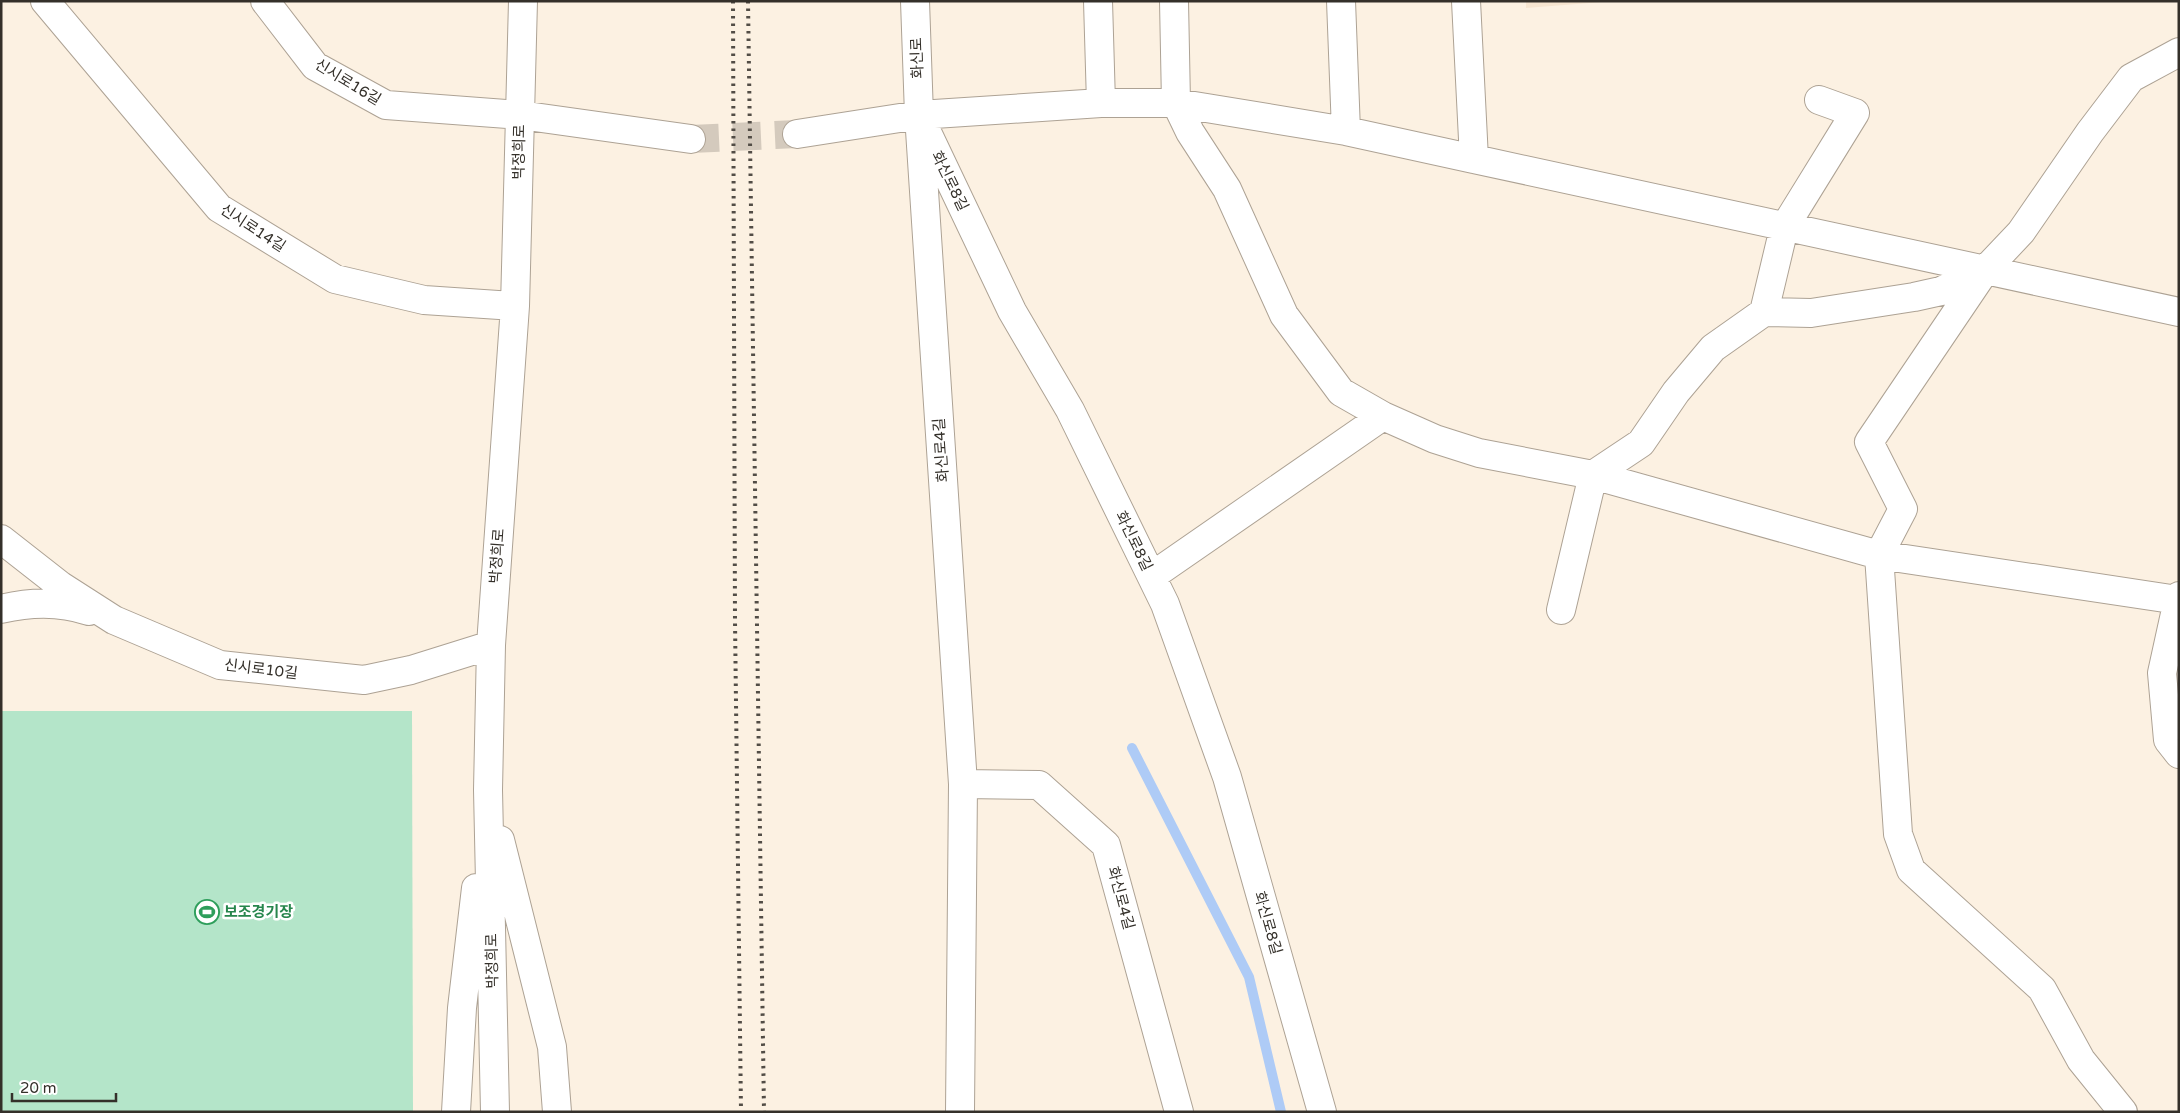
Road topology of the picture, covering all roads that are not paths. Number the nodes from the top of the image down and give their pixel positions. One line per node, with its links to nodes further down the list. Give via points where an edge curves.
1 (45, 1): 21 (street, 신시로14길, via 220,208 335,279 424,300)
2 (264, 1): 13 (street, 신시로16길, via 315,66 386,105)
3 (523, 1): 13 (street, 박정희로)
4 (916, 1): 14 (street, 화신로)
5 (1098, 1): 11 (street)
6 (1174, 1): 12 (street)
7 (1341, 1): 15 (street)
8 (1466, 1): 18 (street)
9 (2179, 52): 20 (street, via 2131,78 2021,232)
10 (1819, 100): 19 (street, via 1855,113)
11 (1101, 103): 12 (street); 14 (street)
12 (1176, 103): 15 (street); 24 (street, via 1190,132 1226,188 1284,315 1341,392)
13 (520, 115): 17 (street); 21 (street, 박정희로)
14 (919, 115): 16 (street); 28 (street, 화신로8길, via 1012,311 1070,410); 35 (street, 화신로4길)
15 (1346, 131): 18 (street)
16 (797, 134)
17 (691, 139)
18 (1474, 159): 19 (street)
19 (1784, 228): 20 (street); 22 (street)
20 (1986, 269): 22 (street, via 1941,292 1811,313); 23 (street); 27 (street, via 1869,442 1903,509)
21 (516, 306): 33 (street, 박정희로)
22 (1764, 312): 25 (street, via 1713,348 1676,392 1641,443)
23 (2179, 312)
24 (1384, 416): 25 (street, via 1435,439 1479,453); 28 (street)
25 (1593, 475): 27 (street); 31 (street)
26 (1, 539): 32 (street, 신시로10길, via 61,586)
27 (1879, 555): 29 (street); 43 (street, via 1898,834 1911,870 2042,989 2080,1060)
28 (1152, 576): 42 (street, 화신로8길, via 1166,604 1226,777)
29 (2178, 598): 34 (street, via 2162,673 2168,740)
30 (1, 609): 32 (street, via 29,603 54,604 80,608)
31 (1560, 610)
32 (114, 620): 33 (street, 신시로10길, via 220,666 364,680 411,670)
33 (490, 645): 36 (street, 박정희로)
34 (2179, 754)
35 (963, 784): 40 (street, 화신로4길); 41 (street, 화신로4길, via 1039,785 1106,845)
36 (488, 790): 37 (street, via 462,1008); 38 (street, 박정희로); 39 (street, via 552,1047)
37 (456, 1112)
38 (495, 1112)
39 (557, 1112)
40 (960, 1112)
41 (1179, 1112)
42 (1322, 1112)
43 (2124, 1112)

